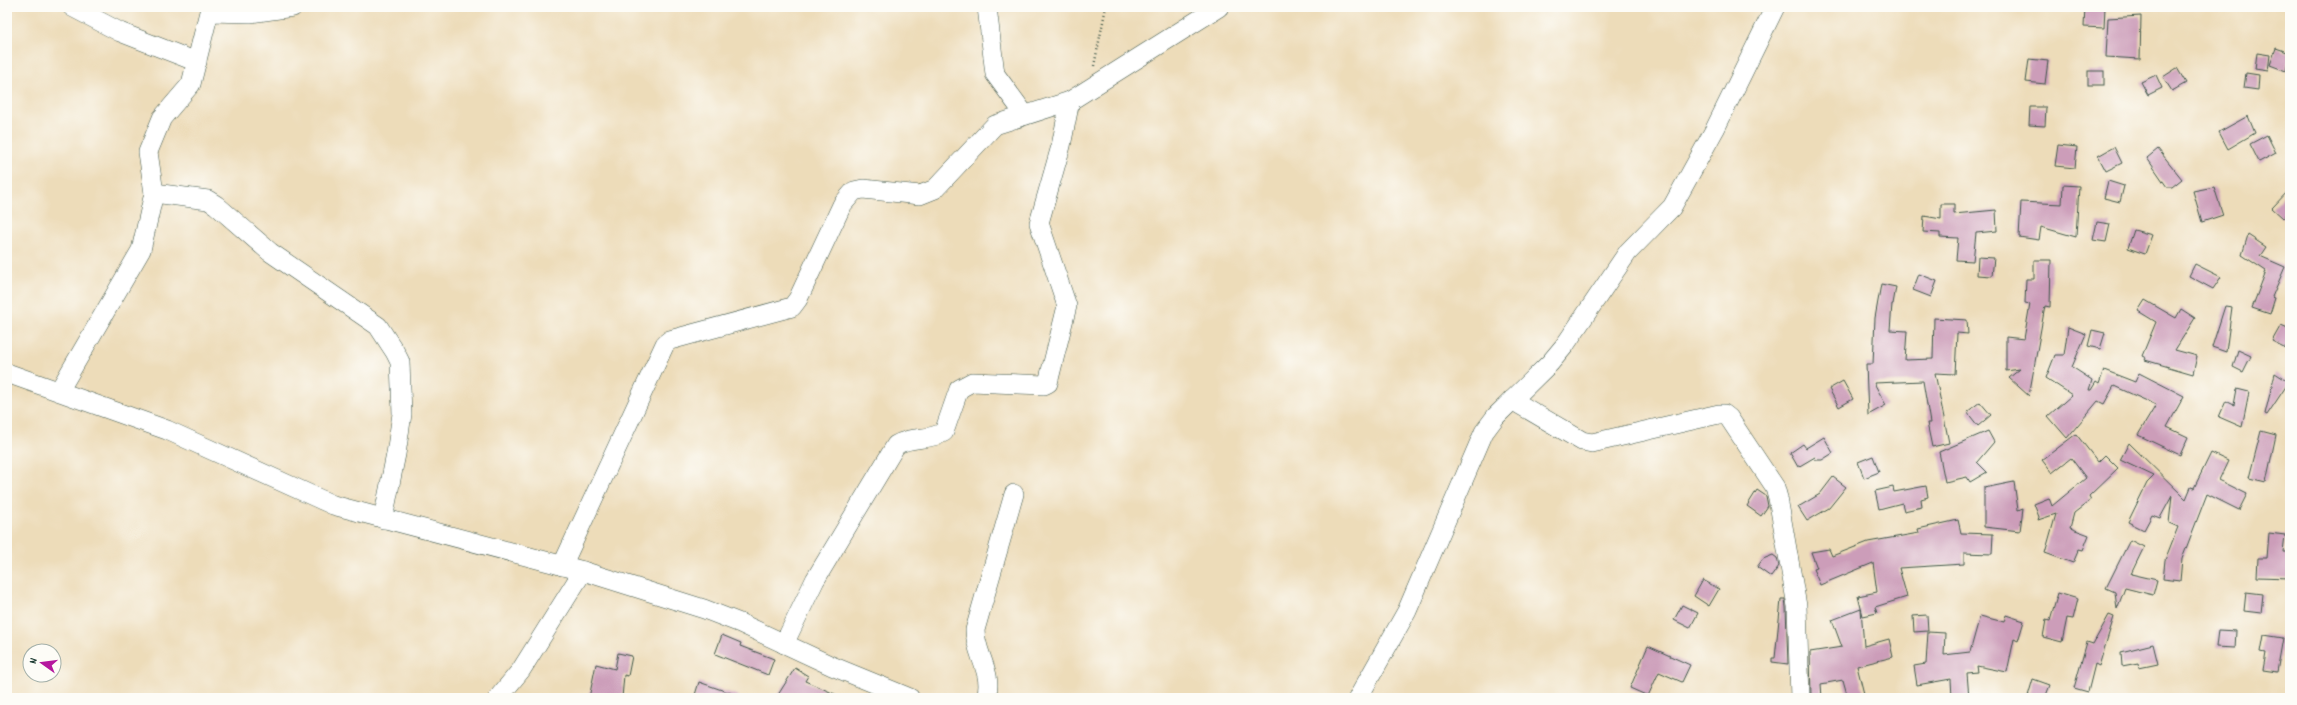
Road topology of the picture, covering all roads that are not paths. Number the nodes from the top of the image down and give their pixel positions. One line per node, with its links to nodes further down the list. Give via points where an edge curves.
1 (72, 7): 6 (street, via 120,32)
2 (293, 7): 6 (street, via 250,13 209,12)
3 (987, 7): 8 (street, via 995,74)
4 (1220, 7): 7 (street)
5 (1775, 7): 12 (street, via 1682,193 1672,207 1628,252 1565,345)
6 (197, 62): 9 (street, via 191,84 162,118 148,152)
7 (1070, 101): 8 (street); 17 (street, via 1061,146 1039,223 1067,306 1048,383 1044,386 972,382 965,384 960,389 944,432 904,440 896,445 815,580)
8 (1025, 114): 15 (street, via 995,125 935,189 926,194 863,190 851,193 842,205 792,307 675,338 665,344)
9 (154, 193): 11 (street, via 141,250); 14 (street, via 208,200 270,252 378,326 400,362 402,414)
10 (7, 373): 11 (street)
11 (59, 391): 14 (street, via 167,430 333,505)
12 (1512, 400): 21 (street, via 1484,432 1407,611); 22 (street, via 1582,441 1592,443 1719,414 1729,418 1775,487 1778,498 1797,606)
13 (1014, 494): 20 (street, via 975,630 989,678)
14 (383, 519): 15 (street)
15 (562, 566): 16 (street)
16 (583, 571): 17 (street, via 704,609); 18 (street, via 521,670)
17 (784, 644): 19 (street)
18 (498, 698)
19 (910, 698)
20 (986, 698)
21 (1358, 698)
22 (1800, 698)

